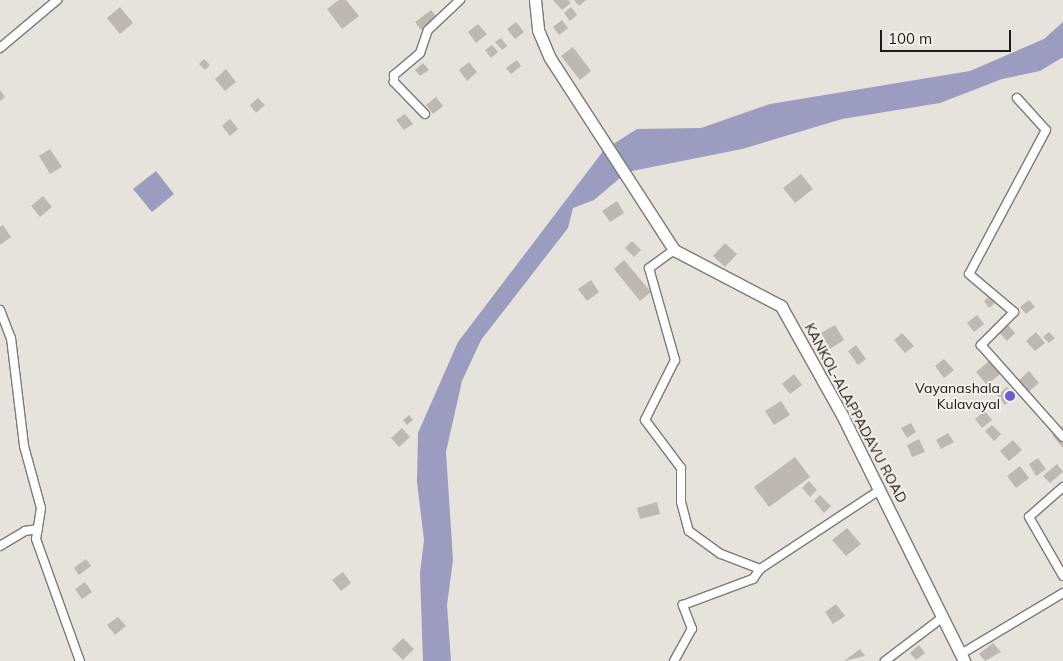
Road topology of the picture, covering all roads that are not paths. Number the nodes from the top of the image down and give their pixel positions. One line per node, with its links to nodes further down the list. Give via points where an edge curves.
1 (57, 0): 4 (street)
2 (460, 0): 6 (street, via 428,30 420,52 394,75 394,82)
3 (535, 0): 7 (main road, KANKOL-ALAPPADAVU ROAD, via 542,43 635,195)
4 (0, 48)
5 (1017, 98): 9 (street, via 1046,130 969,274 1014,312 982,345)
6 (425, 114)
7 (674, 250): 11 (main road, KANKOL-ALAPPADAVU ROAD, via 710,273 746,284 781,306 810,352); 14 (street, via 649,268 675,360 645,420 681,468 680,502 689,530 721,554)
8 (0, 310): 12 (street, via 11,338 24,446 41,508)
9 (1063, 437)
10 (1063, 487): 15 (street, via 1029,517)
11 (880, 490): 14 (street); 17 (main road, KANKOL-ALAPPADAVU ROAD)
12 (38, 529): 13 (street, via 25,531); 19 (street, via 42,561 70,625)
13 (0, 546)
14 (760, 568): 20 (street, via 753,580 683,605 692,629)
15 (1063, 576)
16 (1063, 593): 18 (street)
17 (944, 618): 18 (main road, KANKOL-ALAPPADAVU ROAD); 21 (street)
18 (963, 657)
19 (80, 661)
20 (674, 661)
21 (885, 661)

